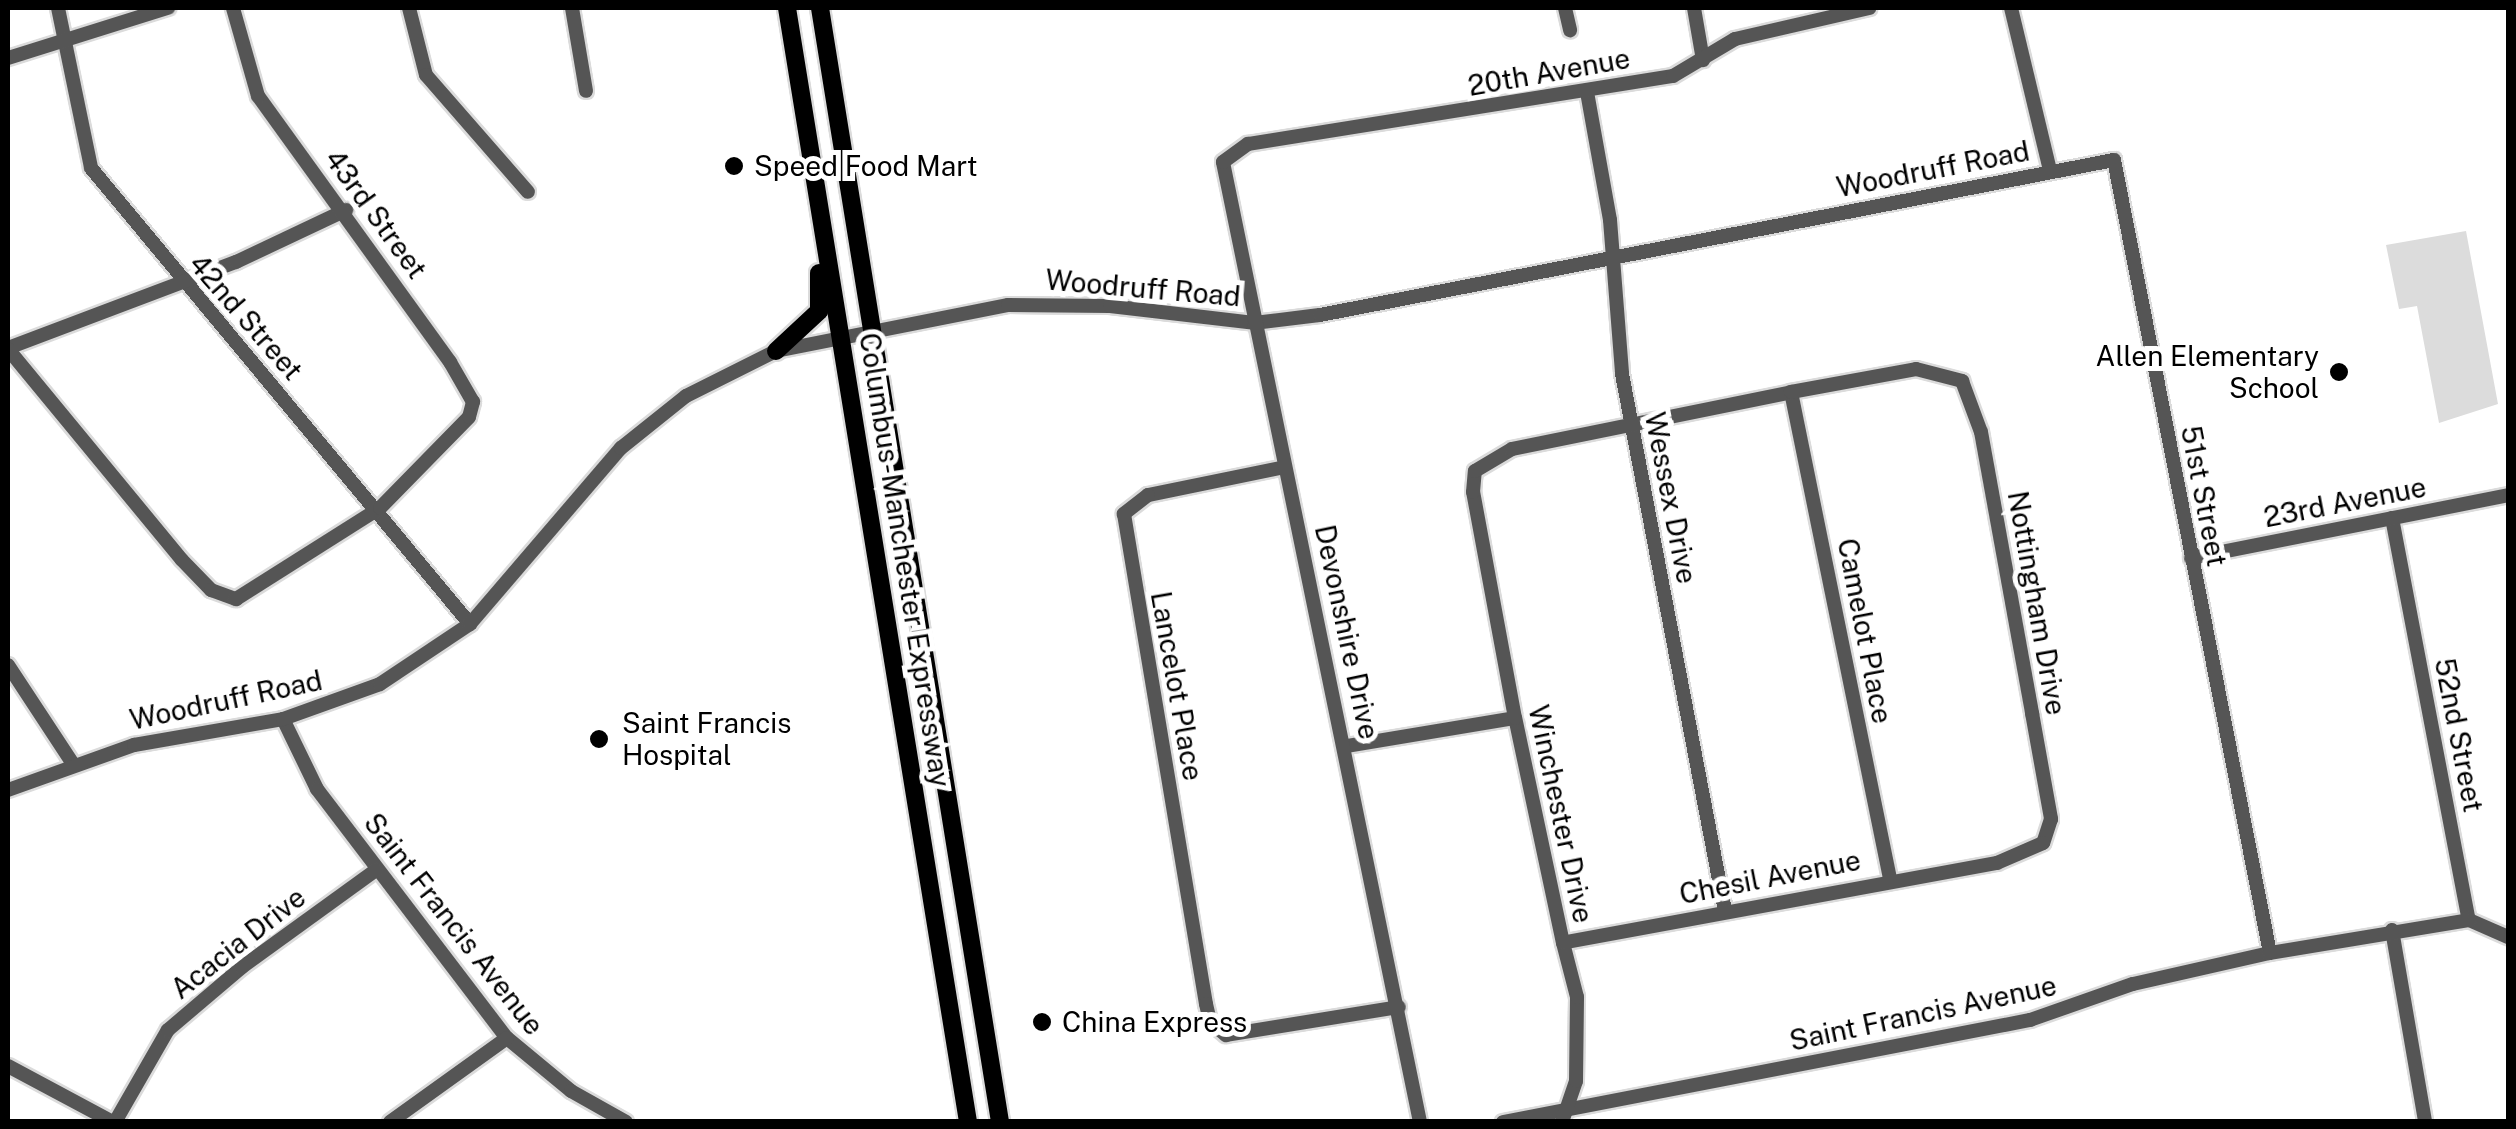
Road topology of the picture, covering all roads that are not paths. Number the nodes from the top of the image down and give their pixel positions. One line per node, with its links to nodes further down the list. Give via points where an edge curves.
1 (58, 8): 13 (street, 42nd Street)
2 (168, 8): 13 (street)
3 (233, 8): 21 (street, 43rd Street, via 258,96)
4 (409, 8): 20 (street, via 426,75)
5 (572, 8): 16 (street)
6 (787, 8): 22 (main road, Columbus-Manchester Expressway)
7 (820, 8): 26 (main road, Columbus-Manchester Expressway)
8 (1565, 8): 12 (street)
9 (1694, 8): 15 (street)
10 (1870, 8): 15 (street, 20th Avenue, via 1735,39)
11 (2011, 8): 19 (street)
12 (1570, 30)
13 (64, 42): 14 (street); 24 (street, 42nd Street, via 91,168)
14 (8, 58)
15 (1703, 60): 17 (street, 20th Avenue, via 1673,76)
16 (586, 91)
17 (1587, 92): 18 (street, 20th Avenue, via 1248,144); 23 (street, Wessex Drive, via 1604,168)
18 (1227, 154): 25 (street, Devonshire Drive, via 1226,181)
19 (2050, 172): 23 (street, Woodruff Road); 36 (street, 51st Street, via 2114,160)
20 (528, 192)
21 (346, 210): 24 (street); 34 (street, 43rd Street, via 474,402 449,441)
22 (823, 224): 27 (main road, Columbus-Manchester Expressway); 29 (main road, via 815,246 819,311)
23 (1610, 261): 25 (street, Woodruff Road); 31 (street, Wessex Drive)
24 (183, 282): 28 (street); 34 (street, 42nd Street)
25 (1254, 323): 26 (street, Woodruff Road, via 1047,303); 32 (street, Devonshire Drive)
26 (870, 328): 27 (street, Woodruff Road); 45 (main road, Columbus-Manchester Expressway)
27 (840, 335): 29 (street, Woodruff Road); 39 (main road, Columbus-Manchester Expressway)
28 (8, 348): 34 (street, via 210,590 236,600)
29 (776, 351): 37 (street, Woodruff Road, via 686,396 621,448)
30 (1791, 392): 31 (street); 46 (street, Nottingham Drive, via 1944,371 1962,381 1974,402 2050,819 2043,843); 48 (street, Camelot Place)
31 (1632, 428): 40 (street, Winchester Drive, via 1489,458 1475,471); 49 (street, Wessex Drive)
32 (1285, 467): 42 (street, Devonshire Drive); 55 (street, Lancelot Place, via 1148,495 1124,514 1206,1004 1218,1034)
33 (2508, 495): 35 (street, 23rd Avenue)
34 (380, 508): 37 (street, 42nd Street)
35 (2392, 518): 36 (street, 23rd Avenue); 50 (street, 52nd Street)
36 (2190, 558): 54 (street, 51st Street)
37 (470, 624): 41 (street, Woodruff Road, via 380,684)
38 (8, 665): 43 (street)
39 (896, 683): 45 (main road, via 918,692 935,776); 62 (main road, Columbus-Manchester Expressway)
40 (1515, 718): 42 (street); 53 (street, Winchester Drive)
41 (283, 719): 43 (street, Woodruff Road, via 170,736); 47 (street, Saint Francis Avenue, via 317,789)
42 (1347, 746): 55 (street, Devonshire Drive)
43 (73, 764): 44 (street, Woodruff Road)
44 (8, 790)
45 (946, 796): 63 (main road, Columbus-Manchester Expressway)
46 (1988, 864): 48 (street, Chesil Avenue)
47 (376, 870): 56 (street, Saint Francis Avenue); 59 (street, Acacia Drive, via 168,1030)
48 (1890, 880): 49 (street, Chesil Avenue)
49 (1725, 912): 53 (street, Chesil Avenue)
50 (2469, 920): 51 (street, Saint Francis Avenue); 52 (street)
51 (2392, 930): 54 (street, Saint Francis Avenue); 66 (street)
52 (2508, 937)
53 (1563, 943): 58 (street, Winchester Drive, via 1581,1035 1576,1081)
54 (2270, 953): 58 (street, Saint Francis Avenue, via 2133,984 2030,1020)
55 (1399, 1007): 64 (street, Devonshire Drive)
56 (507, 1038): 60 (street); 61 (street, Saint Francis Avenue, via 571,1090)
57 (8, 1066): 59 (street)
58 (1563, 1115): 65 (street, Saint Francis Avenue)
59 (114, 1122)
60 (390, 1122)
61 (626, 1122)
62 (968, 1122)
63 (1000, 1122)
64 (1420, 1122)
65 (1503, 1122)
66 (2425, 1122)

